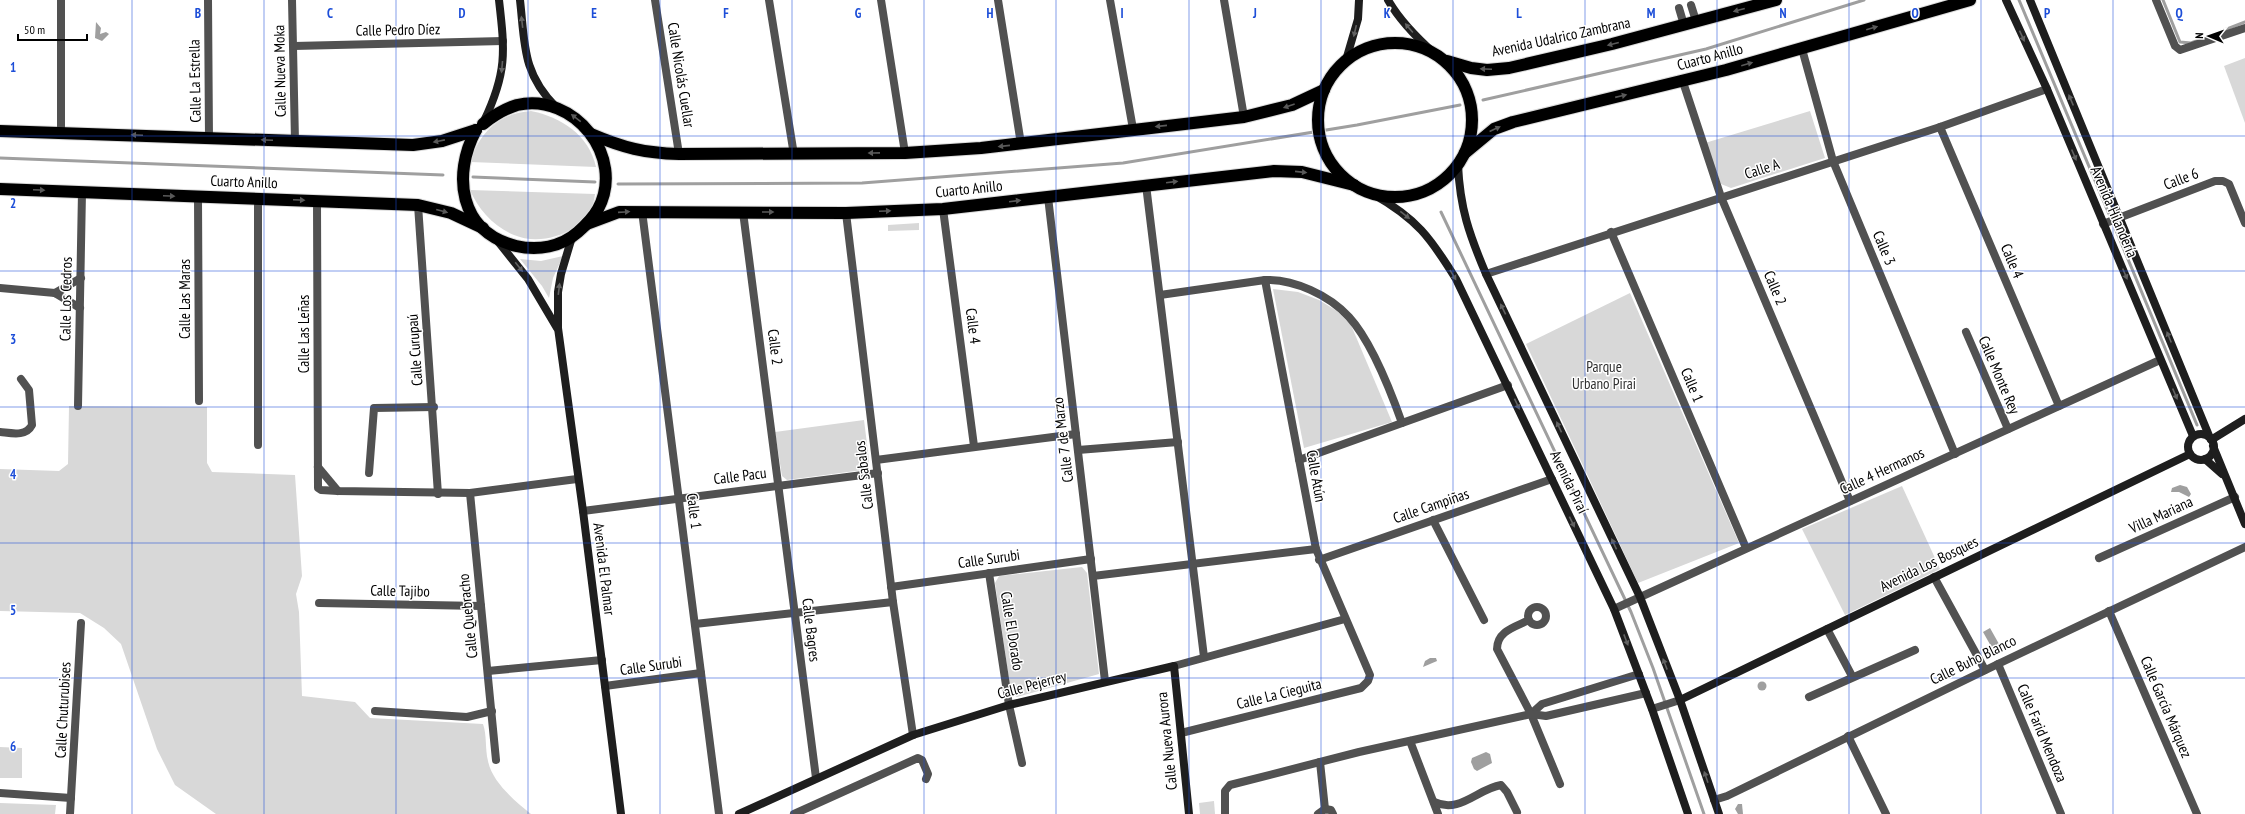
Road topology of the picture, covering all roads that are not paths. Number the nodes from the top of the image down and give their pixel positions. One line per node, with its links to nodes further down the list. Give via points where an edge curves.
1 (61, 0): 39 (street)
2 (208, 0): 41 (street, Calle La Estrella)
3 (292, 0): 25 (street, Calle Nueva Moka)
4 (499, 0): 24 (street)
5 (520, 0): 33 (street, one-way to 5, via 531,74)
6 (655, 0): 46 (street, Calle Nicolás Cuellar)
7 (769, 0): 47 (street)
8 (881, 0): 44 (street)
9 (998, 0): 43 (street)
10 (1110, 0): 37 (street)
11 (1224, 0): 34 (street)
12 (1359, 0): 28 (street, one-way to 28, via 1358,19)
13 (1388, 0): 27 (street, one-way to 13, via 1413,34)
14 (1776, 0): 21 (highway, Avenida Udalrico Zambrana, one-way to 21)
15 (1970, 0): 26 (highway, Cuarto Anillo, one-way to 15)
16 (2006, 0): 31 (street, Avenida Hilandería, one-way to 31)
17 (2030, 0): 65 (street, Avenida Hilandería, one-way to 17)
18 (2156, 0): 23 (street, via 2175,46 2180,50)
19 (1691, 5): 21 (street)
20 (1679, 8): 22 (street)
21 (1696, 21): 22 (highway, Avenida Udalrico Zambrana)
22 (1684, 25): 29 (highway, Avenida Udalrico Zambrana, one-way to 29, via 1509,68 1471,68)
23 (2245, 28)
24 (503, 41): 25 (street, Calle Pedro Díez); 35 (street, one-way to 35, via 501,76)
25 (294, 46): 42 (street, Calle Nueva Moka)
26 (1802, 49): 30 (highway, Cuarto Anillo, one-way to 26); 48 (street, Calle 3)
27 (1434, 53): 28 (highway, via 1398,42 1362,50); 29 (highway)
28 (1346, 60): 32 (highway, via 1333,74)
29 (1446, 61): 45 (highway, via 1464,86 1470,102 1472,120)
30 (1683, 82): 45 (highway, Cuarto Anillo, one-way to 30, via 1494,129 1513,122); 57 (street, Calle 2)
31 (2047, 89): 36 (street, Calle A); 68 (street, Avenida Hilandería, one-way to 68)
32 (1324, 90): 34 (highway, one-way to 34, via 1292,105); 51 (highway, via 1319,111 1319,132 1324,150 1332,164)
33 (556, 108): 35 (highway, via 537,104 517,105 499,112); 40 (highway, one-way to 33, via 570,114)
34 (1244, 117): 37 (highway, one-way to 37)
35 (479, 127): 42 (highway, one-way to 42, via 442,141 413,145); 69 (highway, via 467,146 463,164 464,194 474,218)
36 (1940, 127): 48 (street, Calle A); 87 (street, Calle 4)
37 (1133, 129): 43 (highway)
38 (0, 131): 39 (highway)
39 (61, 133): 41 (highway, one-way to 39)
40 (592, 134): 46 (highway, via 621,147 651,153); 67 (highway, via 604,166 604,188 599,208)
41 (209, 138): 42 (highway, one-way to 41)
42 (295, 141)
43 (1021, 144): 44 (highway, one-way to 44)
44 (905, 153): 47 (highway, one-way to 47)
45 (1465, 153): 49 (highway)
46 (679, 154): 47 (highway)
47 (794, 155)
48 (1833, 161): 57 (street, Calle A); 100 (street, Calle 3)
49 (1458, 165): 54 (highway, via 1443,180 1420,193 1405,197); 73 (street, Avenida Piraí, via 1463,211)
50 (1146, 185): 51 (highway, Cuarto Anillo, one-way to 51, via 1274,170 1308,173); 56 (highway, Cuarto Anillo); 78 (street)
51 (1354, 185): 54 (highway)
52 (0, 189): 53 (highway, Cuarto Anillo, one-way to 53)
53 (82, 192): 55 (highway, Cuarto Anillo, one-way to 55); 74 (street, Calle Los Cedros)
54 (1373, 194): 84 (street, Avenida Piraí, one-way to 84, via 1410,219 1433,242 1456,279)
55 (198, 197): 58 (highway, Cuarto Anillo); 85 (street, Calle Las Maras)
56 (1048, 197): 61 (highway, Cuarto Anillo, one-way to 56); 93 (street, Calle 7 de Marzo)
57 (1721, 197): 70 (street, Calle A); 117 (street, Calle 2)
58 (258, 199): 59 (highway, Cuarto Anillo, one-way to 59); 97 (street)
59 (317, 201): 60 (highway, Cuarto Anillo); 105 (street, Calle Las Leñas)
60 (418, 205): 69 (highway, Cuarto Anillo, one-way to 69, via 451,213); 88 (street, Calle Curupaú)
61 (943, 209): 64 (highway, Cuarto Anillo, one-way to 61); 98 (street, Calle 4)
62 (642, 211): 63 (highway, Cuarto Anillo); 67 (highway, Cuarto Anillo, one-way to 62, via 619,212); 116 (street, Calle 1)
63 (743, 212): 64 (highway, Cuarto Anillo, one-way to 64); 111 (street, Calle 2)
64 (846, 213): 103 (street, Calle Sabalos)
65 (2120, 217): 66 (street, Calle 6, via 2215,181 2222,181 2229,184); 68 (street, Calle 6); 95 (street, Avenida Hilandería, one-way to 65)
66 (2245, 223)
67 (587, 224): 72 (highway)
68 (2104, 224): 82 (street, Avenida Hilandería, one-way to 82)
69 (483, 228): 71 (highway)
70 (1611, 232): 73 (street, Calle A); 122 (street, Calle 1)
71 (494, 237): 72 (highway, via 509,244 536,248 557,244); 80 (street, Avenida El Palmar, one-way to 80, via 528,279)
72 (572, 237): 80 (street, Avenida El Palmar, one-way to 72, via 558,292)
73 (1486, 274): 132 (street, Avenida Piraí, one-way to 73)
74 (81, 278): 77 (street); 79 (street, Calle Los Cedros)
75 (1265, 280): 78 (street); 90 (street, via 1276,279 1303,286 1332,302 1350,317 1367,343); 104 (street, Calle Atún)
76 (0, 288): 77 (street)
77 (55, 293): 79 (street)
78 (1160, 295): 96 (street)
79 (80, 308): 86 (street, Calle Los Cedros)
80 (558, 328): 109 (street, Avenida El Palmar)
81 (1966, 332): 91 (street, Calle Monte Rey)
82 (2160, 360): 87 (street, Calle 4 Hermanos); 94 (street, Avenida Hilandería, one-way to 94)
83 (21, 379): 92 (street, via 29,390 32,425 24,433)
84 (1508, 385): 90 (street); 110 (street, Avenida Piraí, one-way to 110)
85 (199, 401)
86 (78, 406)
87 (2059, 406): 91 (street, Calle 4 Hermanos)
88 (434, 407): 106 (street, via 374,408); 114 (street, Calle Curupaú)
89 (2245, 419): 95 (street)
90 (1402, 423): 104 (street)
91 (2008, 429): 100 (street, Calle 4 Hermanos)
92 (0, 432)
93 (1076, 434): 98 (street); 99 (street, Calle 7 de Marzo)
94 (2193, 436): 95 (street, via 2200,434); 101 (street, via 2188,442)
95 (2211, 441): 102 (street, via 2211,454); 108 (street, Avenida Hilandería)
96 (1178, 442): 99 (street); 127 (street)
97 (258, 445)
98 (974, 446): 103 (street)
99 (1078, 450): 125 (street, Calle 7 de Marzo)
100 (1954, 454): 117 (street, Calle 4 Hermanos)
101 (2190, 454): 102 (street, via 2196,459); 130 (street, Avenida Los Bosques)
102 (2205, 459): 108 (street, Avenida Hilandería)
103 (876, 460): 107 (street, Calle Sabalos)
104 (1299, 460): 123 (street, Calle Atún)
105 (318, 467): 112 (street); 112 (street, Calle Las Leñas, via 318,488)
106 (370, 473)
107 (878, 473): 111 (street, Calle Pacu); 131 (street, Calle Sabalos)
108 (2226, 477): 115 (street, Avenida Hilandería)
109 (577, 479): 113 (street, Calle Las Leñas); 118 (street, Avenida El Palmar)
110 (1552, 479): 119 (street, Calle Campiñas); 136 (street, Avenida Piraí, one-way to 136)
111 (779, 485): 116 (street, Calle Pacu); 138 (street, Calle Bagres)
112 (338, 491): 114 (street, Calle Las Leñas)
113 (470, 493): 114 (street, Calle Las Leñas); 135 (street, Calle Quebracho)
114 (438, 494)
115 (2234, 497): 120 (street, Avenida Hilandería); 124 (street, Villa Mariana)
116 (679, 498): 118 (street, Calle Pacu); 143 (street, Calle 1)
117 (1850, 501): 122 (street, Calle 4 Hermanos)
118 (583, 511): 147 (street, Avenida El Palmar)
119 (1433, 520): 126 (street, Calle Campiñas); 140 (street)
120 (2245, 524)
121 (2245, 547): 137 (street, Calle Buho Blanco)
122 (1746, 548): 132 (street, Calle 4 Hermanos)
123 (1316, 549): 126 (street, Calle Atún); 127 (street)
124 (2098, 558)
125 (1091, 559): 128 (street, Calle Surubi); 129 (street, Calle 7 de Marzo)
126 (1319, 560): 139 (street, Calle Atún)
127 (1192, 563): 129 (street); 146 (street)
128 (989, 573): 131 (street, Calle Surubi); 161 (street, Calle El Dorado)
129 (1093, 576): 156 (street, Calle 7 de Marzo)
130 (1934, 577): 144 (street, Avenida Los Bosques); 151 (street)
131 (891, 587): 133 (street, Calle Sabalos)
132 (1636, 599): 136 (street, Calle 4 Hermanos); 160 (street, Avenida Piraí, one-way to 132)
133 (893, 602): 138 (street); 167 (street, Calle Sabalos)
134 (319, 603): 135 (street, Calle Tajibo)
135 (481, 606): 152 (street, Calle Quebracho)
136 (1617, 608): 154 (street, Avenida Piraí, one-way to 154)
137 (2109, 611): 148 (street, Calle Buho Blanco); 195 (street, Calle García Márquez)
138 (795, 613): 143 (street); 173 (street, Calle Bagres)
139 (1345, 620): 146 (street, Calle Pejerrey); 150 (street, Calle Atún)
140 (1484, 620)
141 (1529, 620): 165 (street, via 1504,632 1497,643 1497,650)
142 (82, 623): 177 (street, Calle Chuturubises)
143 (695, 624): 153 (street, Calle 1)
144 (1827, 629): 155 (street); 160 (street, Avenida Los Bosques)
145 (1914, 650): 155 (street)
146 (1204, 657): 149 (street, Calle Pejerrey)
147 (602, 660): 152 (street, Calle Quebracho); 157 (street, Avenida El Palmar)
148 (1998, 664): 151 (street, Calle Buho Blanco); 194 (street, Calle Farid Mendoza)
149 (1174, 666): 156 (street, Calle Pejerrey); 166 (street, Calle Nueva Aurora)
150 (1368, 668): 166 (street, Calle La Cieguita, via 1368,681 1361,688)
151 (1985, 670): 168 (street, Calle Buho Blanco)
152 (488, 671): 164 (street)
153 (701, 673): 157 (street, Calle Surubi); 184 (street, Calle 1)
154 (1639, 674): 158 (street, Avenida Piraí); 165 (street, via 1542,704)
155 (1852, 676): 159 (street)
156 (1105, 681): 161 (street, Calle Pejerrey)
157 (605, 686): 183 (street, Avenida El Palmar)
158 (1646, 693): 162 (street, Avenida Piraí); 165 (street, via 1546,716)
159 (1809, 697)
160 (1676, 701): 162 (street); 178 (street, Avenida Piraí, one-way to 160)
161 (1009, 705): 167 (street, Calle Pejerrey); 172 (street, Calle El Dorado)
162 (1655, 709): 191 (street, Avenida Piraí)
163 (375, 711): 164 (street, via 467,717)
164 (492, 711): 170 (street)
165 (1531, 714): 169 (street); 175 (street)
166 (1181, 733): 187 (street, Calle Nueva Aurora)
167 (913, 734): 173 (street, Calle Pejerrey)
168 (1848, 736): 178 (street, Calle Buho Blanco); 193 (street)
169 (1410, 740): 171 (street); 179 (street)
170 (496, 760)
171 (1320, 762): 180 (street); 188 (street, via 1230,785 1225,791)
172 (1022, 764)
173 (816, 778): 185 (street, Calle Pejerrey)
174 (926, 779): 186 (street, via 928,774 922,760 918,758)
175 (1560, 784)
176 (0, 793): 177 (street)
177 (71, 798): 182 (street, Calle Chuturubises)
178 (1714, 800): 192 (street, Avenida Piraí)
179 (1434, 802): 181 (street, via 1455,807 1492,787 1501,785); 190 (street)
180 (1321, 811): 189 (street, via 1331,810)
181 (1517, 812)
182 (70, 814)
183 (620, 814)
184 (719, 814)
185 (739, 814)
186 (794, 814)
187 (1189, 814)
188 (1225, 814)
189 (1333, 814)
190 (1438, 814)
191 (1688, 814)
192 (1719, 814)
193 (1886, 814)
194 (2060, 814)
195 (2196, 814)

